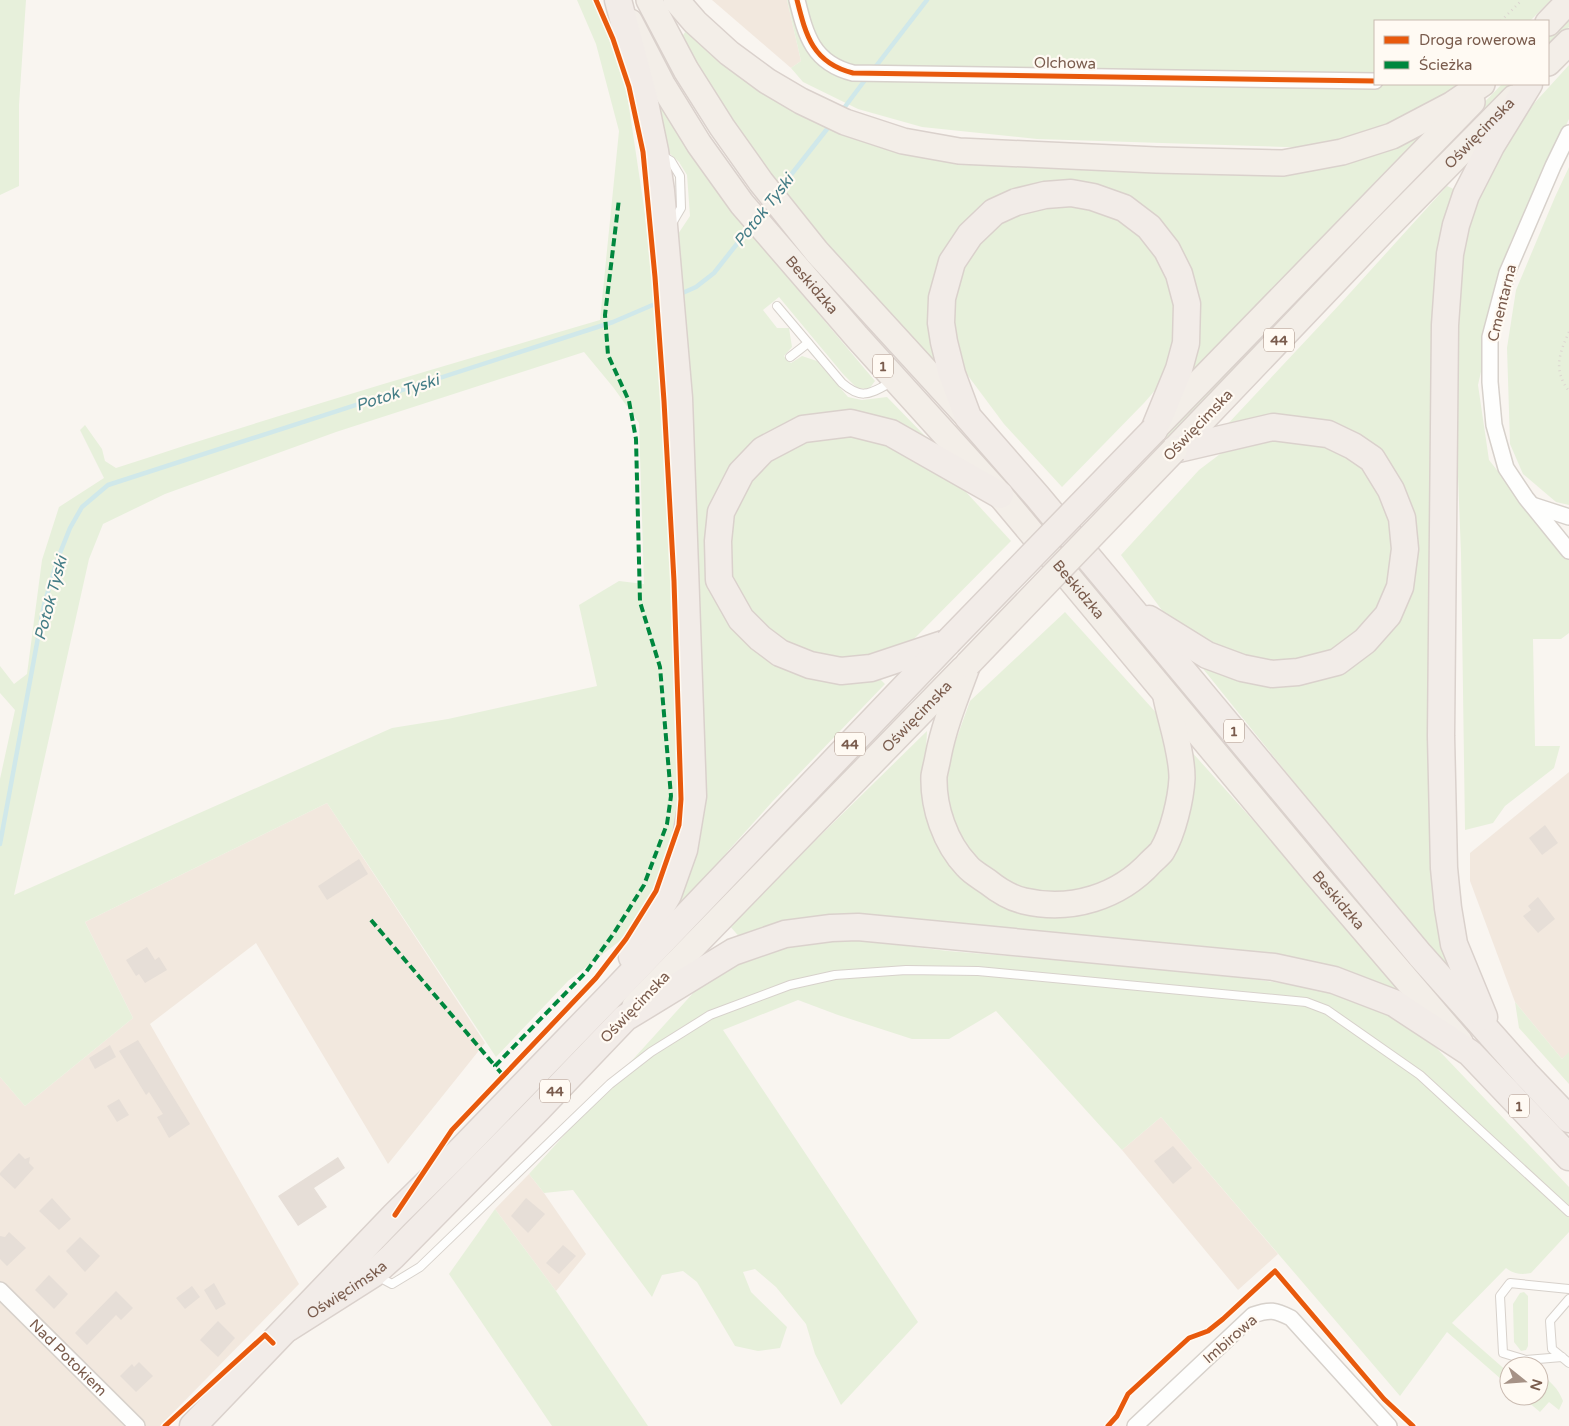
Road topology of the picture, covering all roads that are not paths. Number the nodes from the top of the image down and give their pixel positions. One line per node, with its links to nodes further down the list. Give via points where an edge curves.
1 (618, 0): 18 (main road, Beskidzka / 1, via 662,84 742,204); 30 (highway, via 644,98 661,191 679,398 693,796 684,850 668,895)
2 (649, 0): 19 (main road, Beskidzka / 1, via 686,70 761,182 876,318)
3 (676, 0): 10 (main road, via 729,53 801,101 845,122 903,141 959,151 1282,162 1342,152 1392,136 1452,105)
4 (797, 0): 9 (street, Olchowa, via 804,30 820,56 843,70 854,72)
5 (1569, 1): 6 (main road)
6 (1549, 22)
7 (1569, 42): 8 (main road)
8 (1549, 63)
9 (1374, 81)
10 (1481, 85)
11 (1488, 85): 20 (main road, Oświęcimska / 44)
12 (1527, 85): 21 (main road, Oświęcimska / 44)
13 (1527, 85): 32 (highway, via 1491,146 1456,225 1450,254 1445,325 1441,736 1444,868 1454,944)
14 (1569, 133): 23 (street, Cmentarna, via 1507,273 1490,337 1494,425 1506,468)
15 (777, 306): 16 (lane)
16 (808, 343): 17 (lane); 18 (lane, via 852,392 868,394)
17 (790, 357)
18 (896, 380): 22 (main road, Beskidzka / 1)
19 (968, 416): 20 (highway, via 952,374 941,322 942,298 952,262 970,235 994,212 1016,202 1070,192 1124,208 1149,227 1179,274 1186,304 1186,343 1180,369); 26 (highway, Beskidzka / 1)
20 (1154, 430): 27 (highway, Oświęcimska / 44, bridge)
21 (1174, 450): 26 (highway, via 1274,427 1328,434 1353,446 1372,459 1391,490 1402,518 1406,549 1400,587 1388,615 1365,641 1337,662 1298,672 1272,674 1242,668 1207,655); 28 (main road, Oświęcimska / 44, bridge)
22 (1000, 495): 27 (highway, via 891,433 851,423 803,429 763,450 741,473 721,512 718,541 720,580 741,619 780,653 810,665 840,671 871,668); 29 (main road, Beskidzka / 1)
23 (1532, 505): 24 (street); 25 (street, Cmentarna)
24 (1569, 517)
25 (1569, 552)
26 (1129, 607): 32 (highway, Beskidzka / 1)
27 (948, 642): 30 (highway, Oświęcimska / 44)
28 (968, 664): 29 (main road, via 946,725 934,775 936,801 949,844 967,867 1000,891 1022,901 1045,905 1091,900 1110,894 1144,870 1161,851 1174,818 1182,779); 31 (main road, Oświęcimska / 44)
29 (1164, 692): 33 (main road, Beskidzka / 1)
30 (609, 997): 41 (highway, Oświęcimska / 44)
31 (624, 1018): 33 (highway, via 733,952 785,934 858,928 1274,967 1334,980 1394,1003); 37 (highway, Oświęcimska / 44)
32 (1491, 1036): 34 (highway, Beskidzka / 1)
33 (1470, 1054): 35 (highway, Beskidzka / 1)
34 (1569, 1119)
35 (1569, 1157)
36 (1569, 1212): 37 (lane, via 1420,1075 1327,1010 1306,1002 978,971 906,970 835,975 790,985 710,1015 651,1052 610,1084 420,1267 392,1284)
37 (373, 1274): 41 (highway, Oświęcimska / 44)
38 (1569, 1289): 42 (lane, via 1510,1283 1500,1296 1503,1353 1526,1360)
39 (0, 1290): 44 (street, Nad Potokiem)
40 (1569, 1299): 42 (lane, via 1550,1321 1552,1349)
41 (288, 1328): 45 (highway, Oświęcimska / 44)
42 (1562, 1357): 43 (lane)
43 (1569, 1364)
44 (137, 1426)
45 (193, 1426)
46 (1134, 1426): 47 (street, Imbirowa, via 1253,1315 1266,1310 1277,1311 1290,1318)
47 (1390, 1426)

